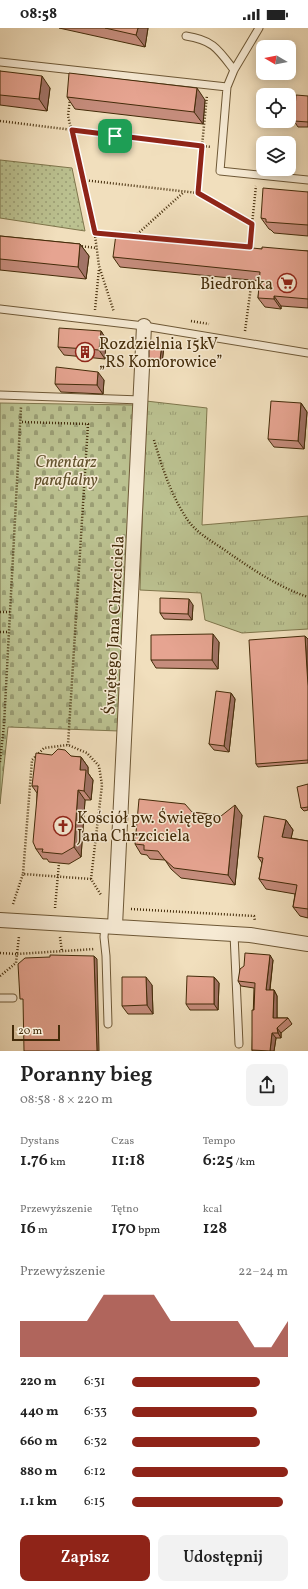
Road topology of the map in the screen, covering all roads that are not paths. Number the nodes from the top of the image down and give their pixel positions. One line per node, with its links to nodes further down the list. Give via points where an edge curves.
1 (259, 28): 4 (lane)
2 (186, 36): 4 (lane, via 216,46)
3 (0, 62): 5 (lane)
4 (234, 70): 5 (lane)
5 (227, 87): 6 (lane, via 220,171)
6 (308, 180)
7 (0, 309): 8 (lane)
8 (144, 326): 9 (lane); 11 (street, Świętego Jana Chrzciciela)
9 (308, 353)
10 (0, 395): 11 (lane)
11 (141, 400): 13 (street, Świętego Jana Chrzciciela)
12 (0, 920): 13 (street)
13 (110, 926): 14 (street); 18 (lane, via 104,937)
14 (234, 934): 15 (street); 19 (lane)
15 (308, 944)
16 (0, 998): 17 (lane)
17 (13, 998)
18 (108, 1024)
19 (239, 1044)

